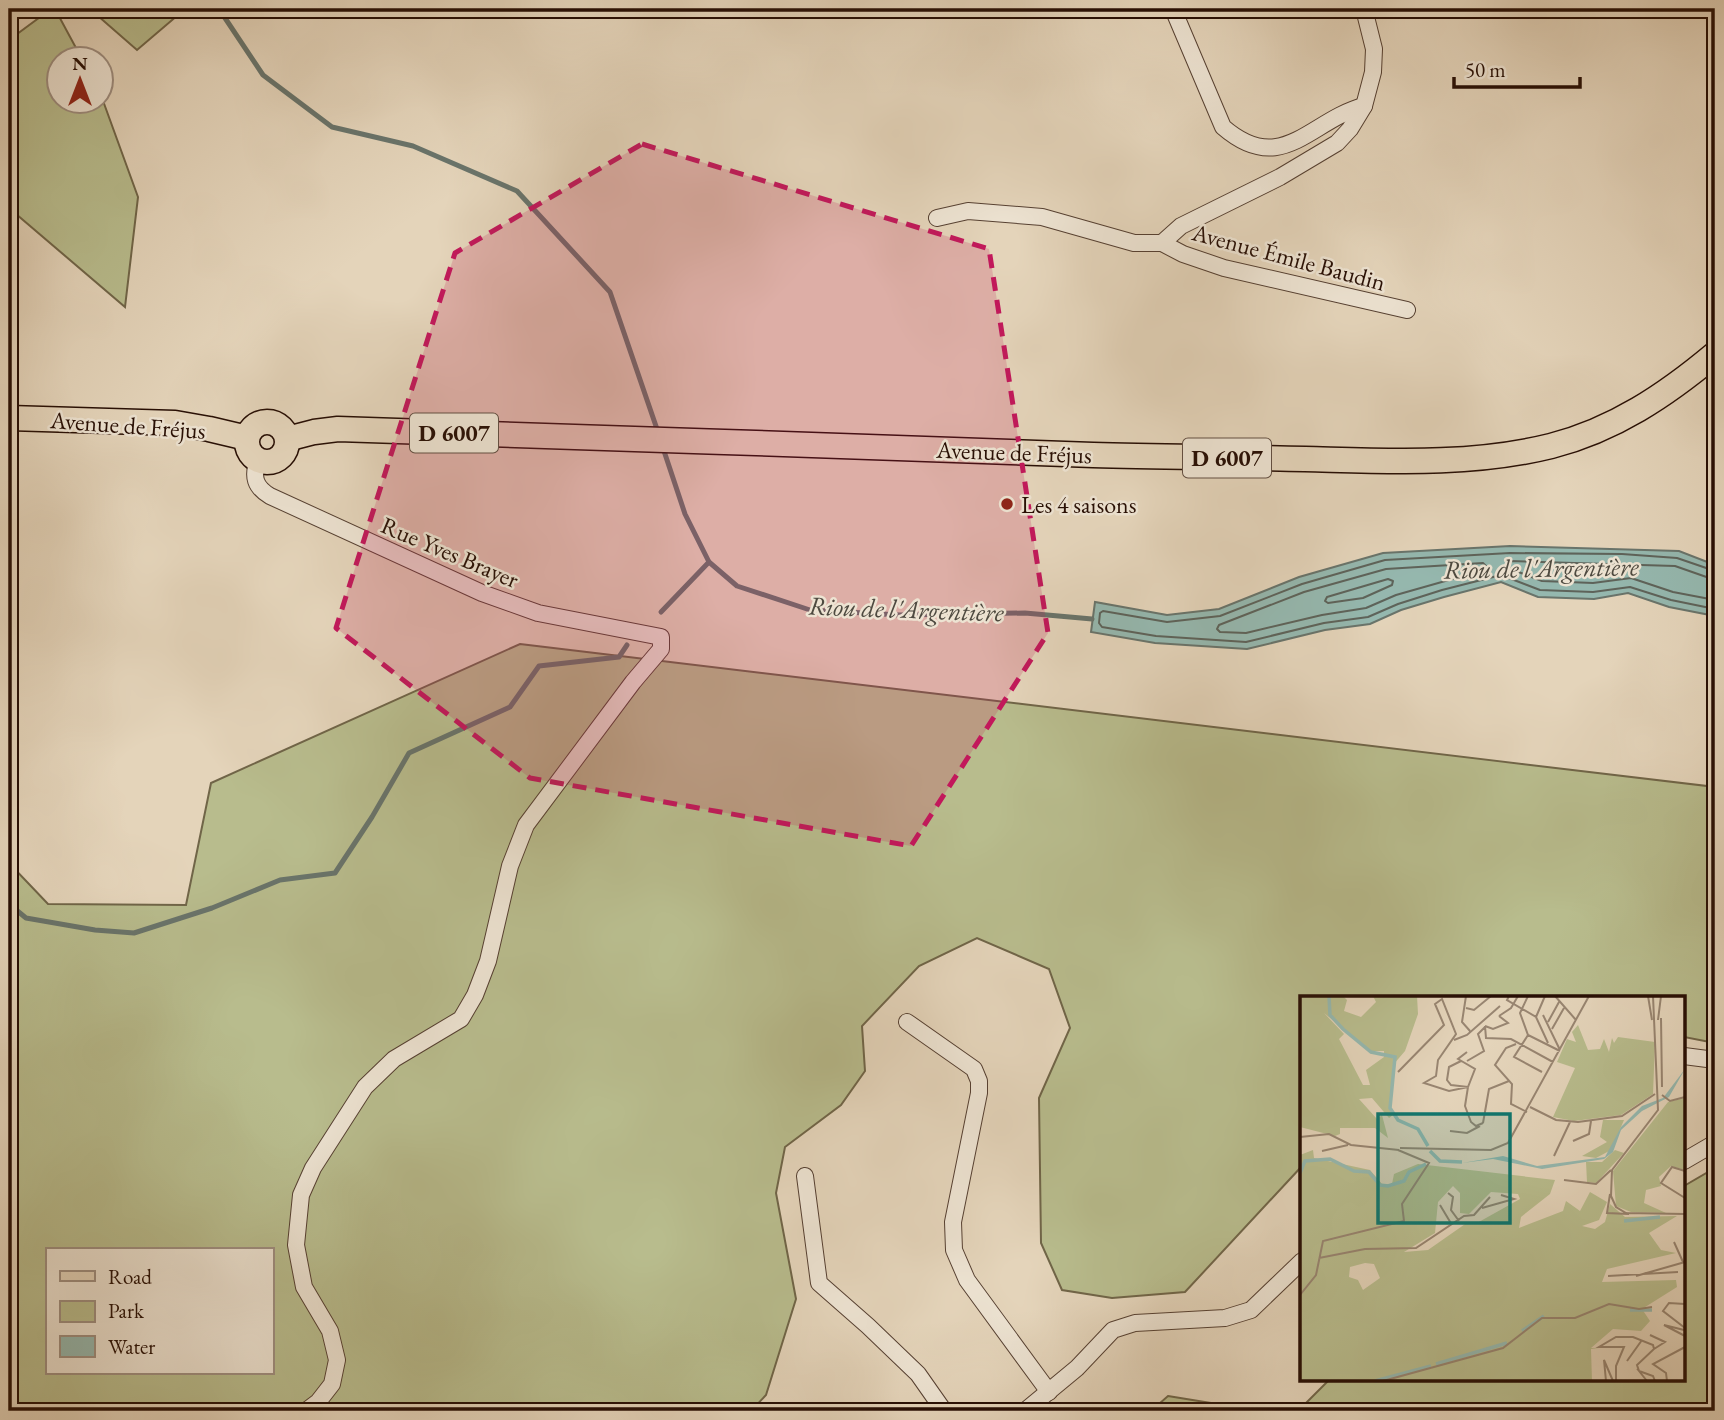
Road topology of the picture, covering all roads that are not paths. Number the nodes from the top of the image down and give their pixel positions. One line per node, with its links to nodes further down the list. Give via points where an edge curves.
1 (1173, 9): 3 (street, via 1223,127 1235,137 1276,148 1298,142 1346,111)
2 (1364, 9): 3 (street, Avenue Émile Baudin, via 1374,49)
3 (1364, 106): 5 (street, Avenue Émile Baudin, via 1337,143 1181,226)
4 (937, 219): 5 (street, Avenue Émile Baudin, via 968,211 1042,217 1134,243)
5 (1162, 243): 6 (street, Avenue Émile Baudin, via 1224,268)
6 (1407, 310)
7 (1715, 354): 10 (main road, Avenue de Fréjus / D 6007, via 1672,389 1606,427 1553,446 1469,458 1150,457 338,429)
8 (9, 418): 9 (main road, Avenue de Fréjus, via 175,423)
9 (247, 438): 10 (main road, via 259,423 269,422 284,431); 11 (main road, via 251,455)
10 (287, 439): 11 (main road, via 282,456 266,463)
11 (258, 460): 20 (street, Rue Yves Brayer, via 255,481 270,496 482,593 538,613 661,638 661,649 526,825 510,866 488,961 461,1019 394,1059 365,1087 313,1168 301,1195 296,1245 304,1287 330,1331 337,1360 332,1384)
12 (907, 1022): 19 (street, via 974,1069 979,1081 953,1222 954,1250 967,1280)
13 (1686, 1056): 14 (street)
14 (1715, 1060)
15 (1715, 1143): 16 (street)
16 (1686, 1160)
17 (805, 1176): 21 (street, via 819,1283 918,1374)
18 (1300, 1263): 19 (street, via 1251,1310 1225,1318 1135,1323 1113,1330)
19 (1049, 1392): 22 (street)
20 (306, 1411)
21 (944, 1411)
22 (1025, 1411)

